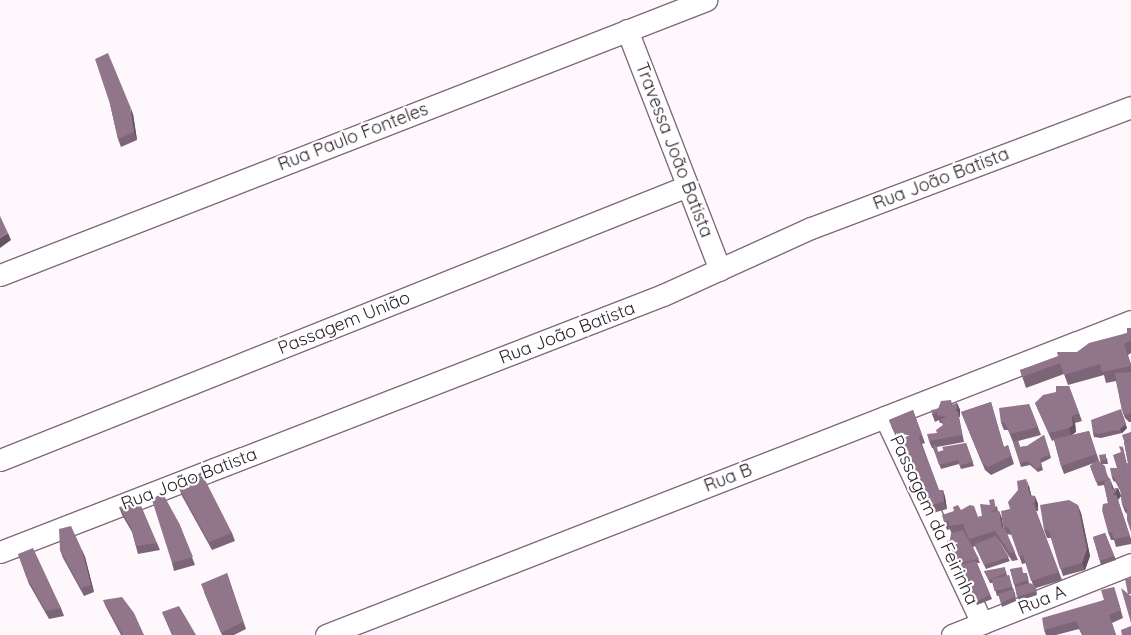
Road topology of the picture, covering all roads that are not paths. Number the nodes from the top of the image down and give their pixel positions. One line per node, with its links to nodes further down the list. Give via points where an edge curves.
1 (706, 0): 2 (street, Rua Paulo Fonteles)
2 (627, 30): 4 (street, Travessa João Batista); 6 (street, Rua Paulo Fonteles)
3 (1131, 107): 5 (street, Rua João Batista, via 811,228)
4 (687, 186): 5 (street, Travessa João Batista); 9 (street, Passagem União)
5 (720, 270): 10 (street, Rua João Batista)
6 (0, 275)
7 (1131, 321): 8 (street, Rua B)
8 (885, 417): 12 (street, Passagem da Feirinha); 13 (street, Rua B)
9 (0, 460)
10 (0, 552)
11 (1131, 564): 12 (street, Rua A)
12 (982, 623): 14 (street, Rua A)
13 (326, 635)
14 (952, 635)

